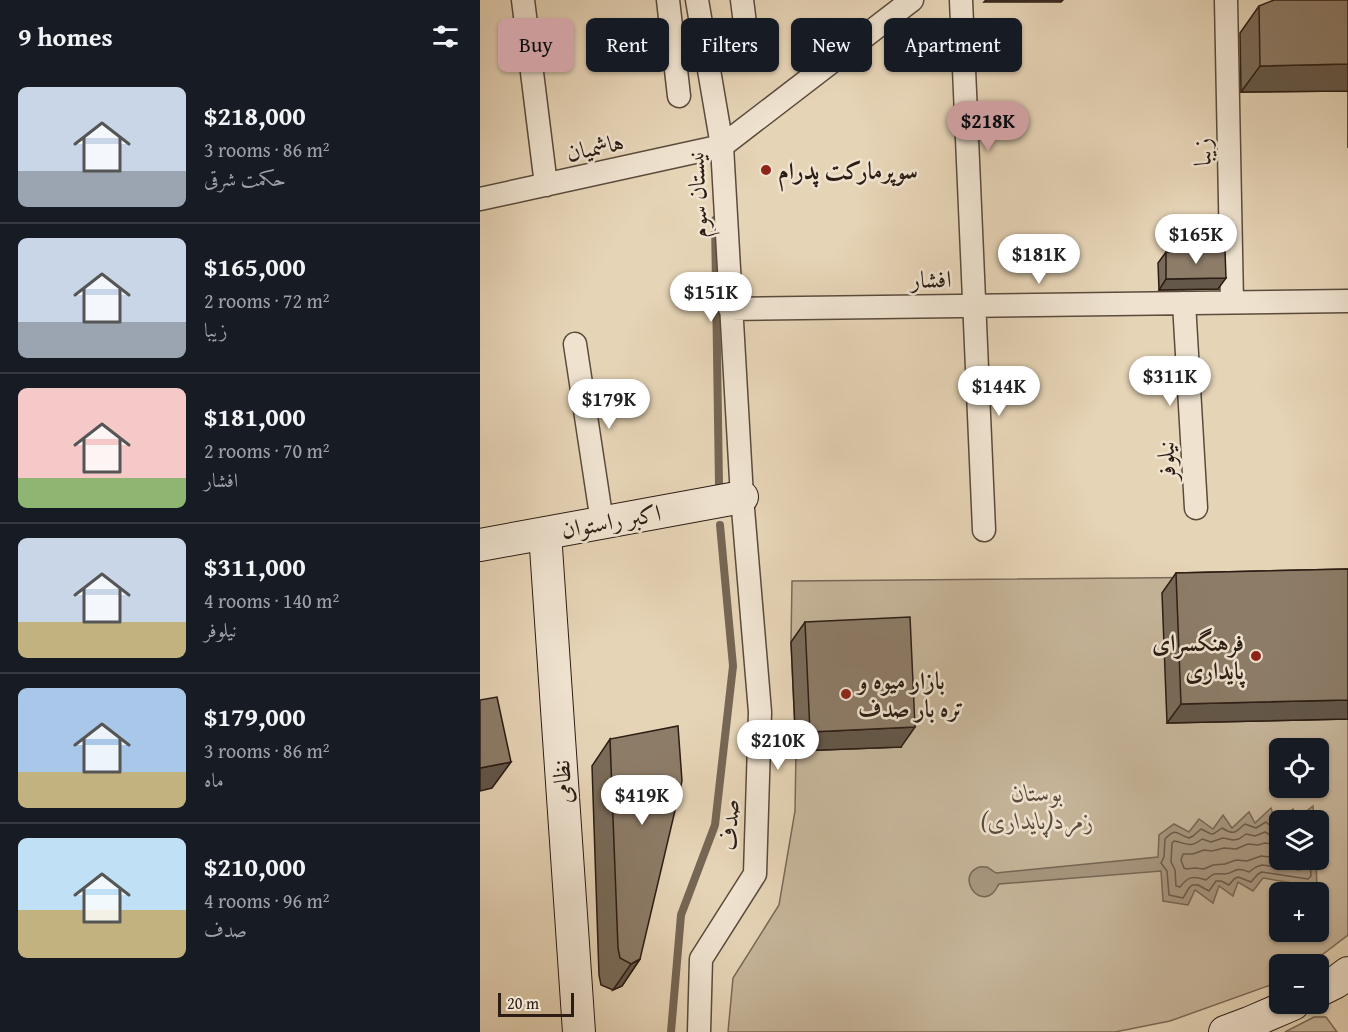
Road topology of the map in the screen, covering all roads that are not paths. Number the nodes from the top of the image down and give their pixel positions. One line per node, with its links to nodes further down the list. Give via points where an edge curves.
1 (523, 0): 11 (street)
2 (668, 0): 9 (street)
3 (698, 0): 10 (street, نیستان سوم)
4 (742, 0): 8 (street)
5 (912, 0): 10 (street)
6 (961, 0): 16 (street)
7 (1226, 0): 14 (street, زیبا)
8 (744, 18)
9 (679, 96)
10 (722, 146): 11 (street, هاشمیان); 17 (street, نیستان سوم)
11 (546, 185): 12 (street, هاشمیان)
12 (480, 199)
13 (1348, 301): 14 (street, افشار)
14 (1232, 302): 15 (street, افشار)
15 (1184, 303): 16 (street, افشار); 20 (street, نیلوفر)
16 (974, 306): 17 (street, افشار); 22 (street)
17 (730, 309): 19 (street, نیستان سوم)
18 (575, 344): 21 (street)
19 (742, 497): 21 (street, اکبر راستوان); 27 (street, صدف, via 760,712 755,874 701,959)
20 (1196, 508)
21 (603, 522): 23 (street, اکبر راستوان)
22 (984, 530)
23 (545, 532): 24 (street, اکبر راستوان); 26 (street, نظامی)
24 (480, 544)
25 (1270, 1014): 28 (street)
26 (579, 1032)
27 (699, 1032)
28 (1225, 1032)

